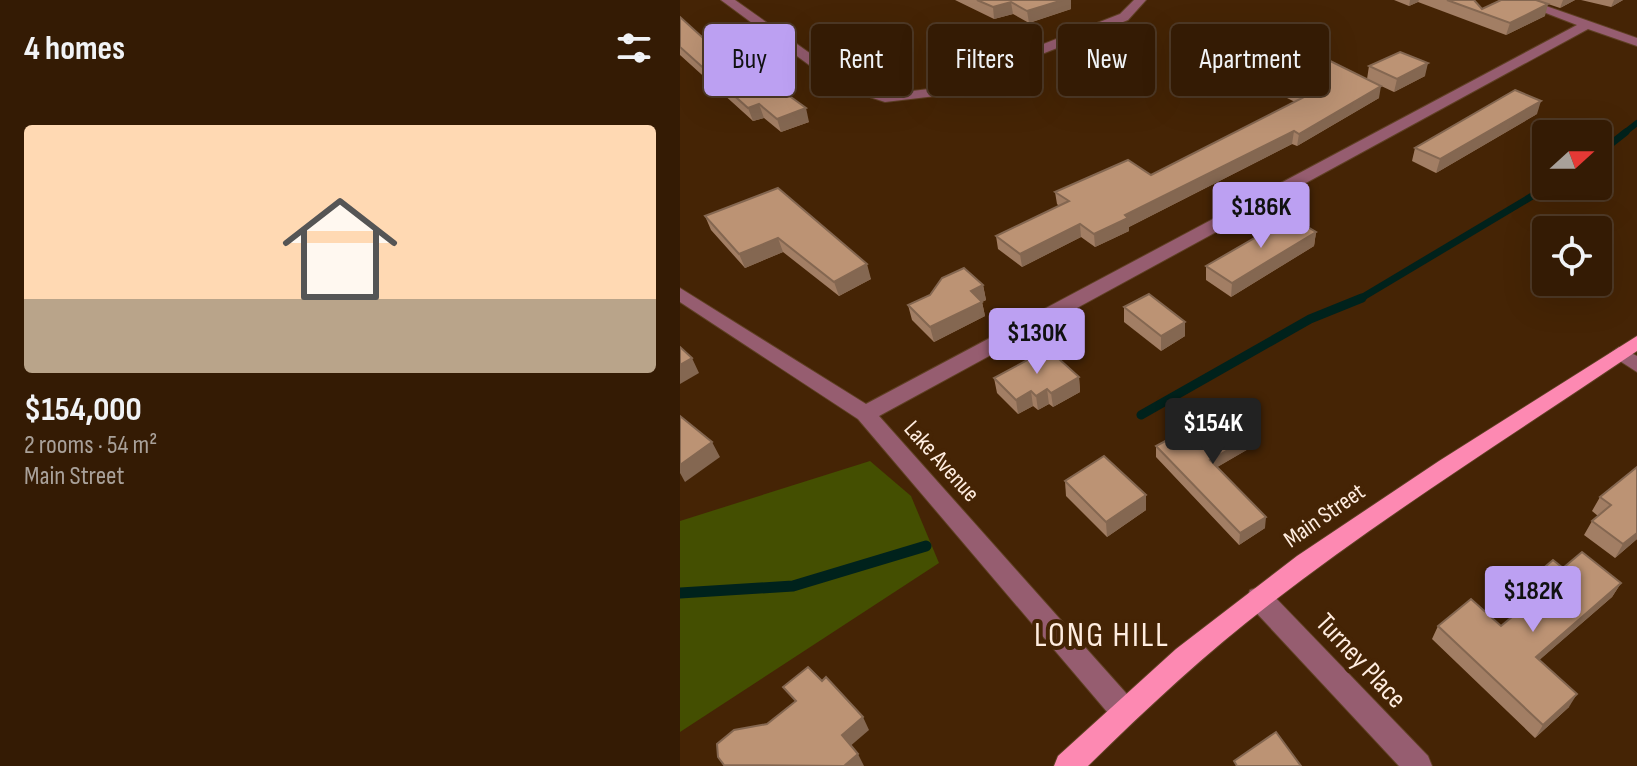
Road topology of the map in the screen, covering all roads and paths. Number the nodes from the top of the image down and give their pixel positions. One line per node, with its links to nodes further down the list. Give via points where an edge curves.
1 (727, 0): 2 (street, via 844,84 885,98 931,93 1124,17)
2 (1140, 0)
3 (1518, 0): 4 (street)
4 (1588, 24): 5 (street); 8 (street)
5 (1634, 38)
6 (680, 294): 8 (street, Lake Avenue)
7 (1631, 354): 9 (main road, Main Street, via 1445,467)
8 (865, 414): 10 (street, Lake Avenue)
9 (1259, 598): 10 (main road, Main Street); 12 (street, Turney Place)
10 (1124, 711): 11 (main road, Main Street)
11 (1068, 766)
12 (1418, 766)

